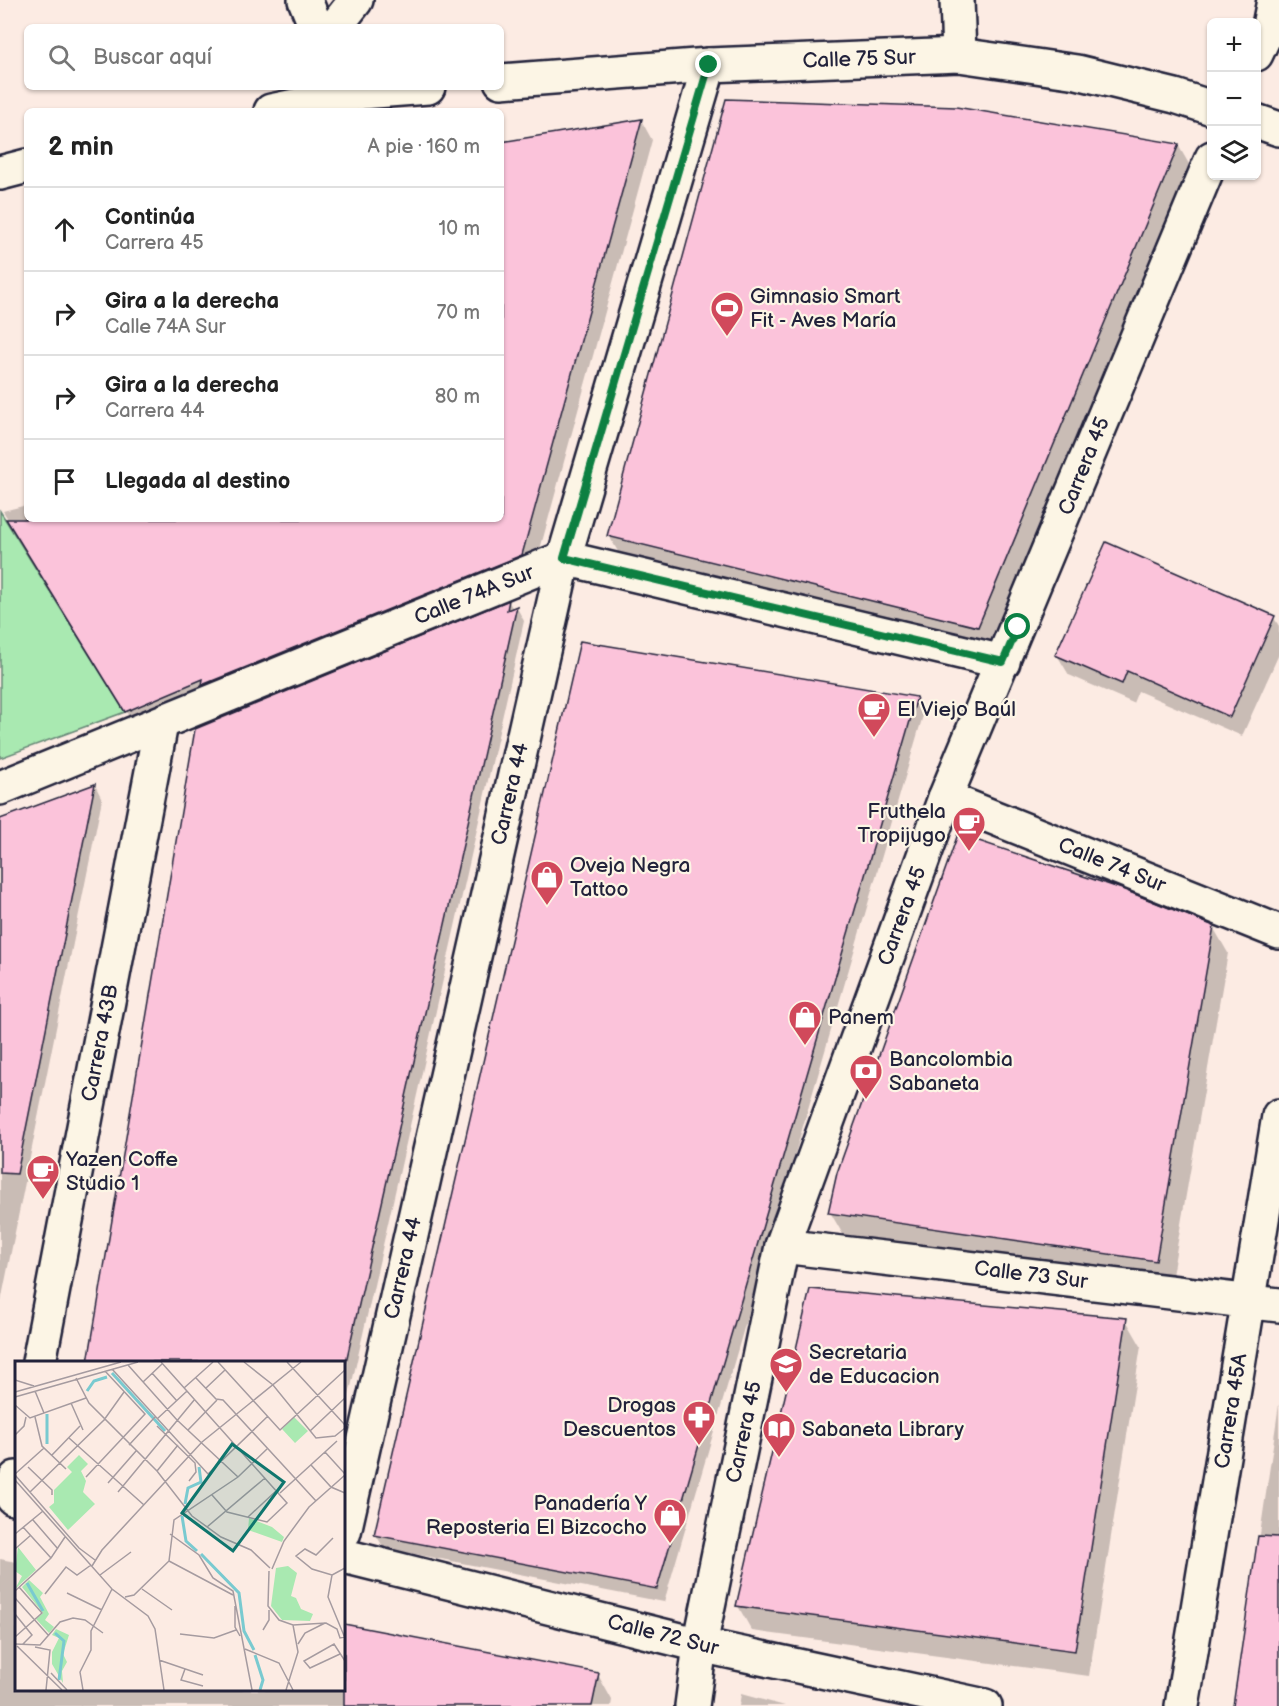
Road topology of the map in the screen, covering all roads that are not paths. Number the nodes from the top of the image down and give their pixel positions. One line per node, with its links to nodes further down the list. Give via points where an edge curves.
1 (305, 0): 5 (street)
2 (356, 0): 6 (street)
3 (957, 0): 8 (street)
4 (1274, 0): 7 (street)
5 (315, 24)
6 (336, 24)
7 (1261, 45)
8 (959, 55): 9 (street, Calle 75 Sur); 13 (street, Calle 75 Sur, via 1077,72)
9 (709, 65): 10 (street, Calle 75 Sur); 21 (street, Carrera 44)
10 (504, 81)
11 (288, 90): 14 (street)
12 (388, 90): 15 (street)
13 (1207, 106)
14 (275, 108)
15 (287, 108)
16 (1261, 122): 17 (street)
17 (1279, 129)
18 (24, 167): 20 (street)
19 (1207, 170): 22 (street, Carrera 45)
20 (0, 172)
21 (564, 558): 22 (street); 23 (street, Calle 74A Sur); 31 (street, Carrera 44)
22 (1003, 662): 25 (street, Carrera 45)
23 (161, 724): 24 (street, Calle 74A Sur); 30 (street, Carrera 43B)
24 (0, 788)
25 (945, 798): 26 (street, Calle 74 Sur); 28 (street, Carrera 45)
26 (1279, 932)
27 (1279, 1116): 29 (street, Carrera 45A)
28 (782, 1246): 29 (street, Calle 73 Sur); 33 (street, Carrera 45)
29 (1264, 1303): 36 (street, Carrera 45A)
30 (39, 1361)
31 (345, 1528)
32 (345, 1556): 33 (street, Calle 72 Sur)
33 (700, 1645): 34 (street, Carrera 45); 35 (street, Calle 72 Sur)
34 (692, 1706)
35 (985, 1706)
36 (1182, 1706)

